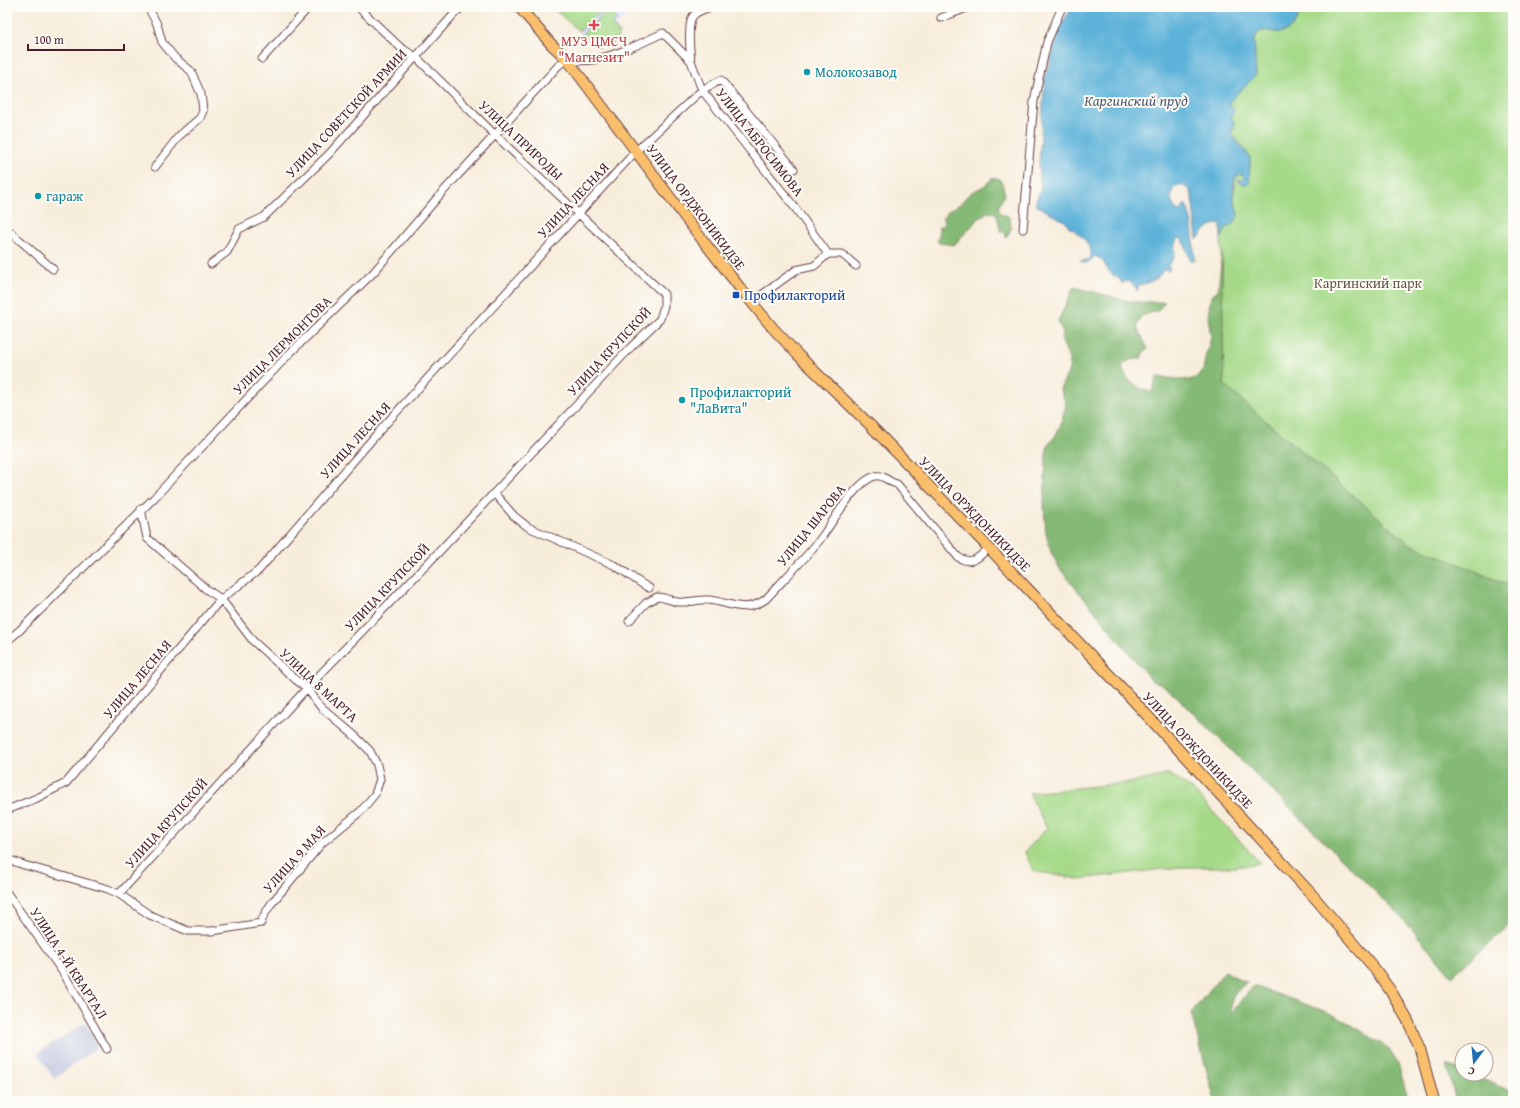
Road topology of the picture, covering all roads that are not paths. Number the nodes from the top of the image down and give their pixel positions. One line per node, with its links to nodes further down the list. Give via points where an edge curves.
1 (148, 7): 17 (street, via 157,24 162,42 175,58 191,71 201,94 203,111 200,118 179,136)
2 (309, 7): 11 (street)
3 (358, 7): 10 (street, УЛИЦА ПРИРОДЫ, via 400,47)
4 (463, 7): 10 (street, УЛИЦА СОВЕТСКОЙ АРМИИ)
5 (519, 7): 12 (main road, УЛИЦА ОРДЖОНИКИДЗЕ)
6 (711, 7): 13 (street, via 692,16)
7 (969, 7): 9 (street)
8 (1062, 7): 21 (street, via 1047,42 1034,101)
9 (941, 18)
10 (417, 58): 15 (street, УЛИЦА ПРИРОДЫ); 23 (street, УЛИЦА СОВЕТСКОЙ АРМИИ, via 330,154 264,217 239,229 227,252)
11 (262, 59)
12 (567, 59): 13 (street, УЛИЦА АБРОСИМОВА, via 572,62 591,60 626,50 663,33); 15 (street, УЛИЦА ЛЕРМОНТОВА); 16 (main road, УЛИЦА ОРДЖОНИКИДЗЕ)
13 (691, 61): 14 (street, УЛИЦА АБРОСИМОВА)
14 (702, 90): 16 (street, УЛИЦА ЛЕСНАЯ); 18 (street, УЛИЦА ЛЕСНАЯ, via 721,80); 22 (street, УЛИЦА АБРОСИМОВА, via 796,209)
15 (495, 134): 19 (street, УЛИЦА ПРИРОДЫ); 30 (street, УЛИЦА ЛЕРМОНТОВА, via 374,273 290,353)
16 (636, 151): 19 (street, УЛИЦА ЛЕСНАЯ); 27 (main road, УЛИЦА ОРДЖОНИКИДЗЕ)
17 (155, 167)
18 (794, 169)
19 (579, 213): 26 (street, УЛИЦА ПРИРОДЫ); 33 (street, УЛИЦА ЛЕСНАЯ, via 382,428 259,570)
20 (7, 229): 25 (street)
21 (1023, 229)
22 (828, 254): 24 (street, via 842,254); 27 (street, via 814,266 796,270)
23 (211, 264)
24 (856, 266)
25 (53, 269)
26 (664, 294): 29 (street, УЛИЦА КРУПСКОЙ, via 660,319 630,347)
27 (752, 302): 28 (main road, УЛИЦА ОРДЖОНИКИДЗЕ, via 798,355)
28 (893, 450): 31 (main road, УЛИЦА ОРЖДОНИКИДЗЕ)
29 (494, 493): 32 (street, via 514,516 528,527 614,565); 36 (street, УЛИЦА КРУПСКОЙ)
30 (141, 509): 33 (street, УЛИЦА 8 МАРТА, via 147,538); 35 (street, УЛИЦА ЛЕРМОНТОВА)
31 (989, 548): 34 (street, УЛИЦА ШАРОВА, via 976,560 958,557 897,484 891,484 877,476 869,479 855,492 817,543 759,604 739,607 708,600 679,602 657,597 646,603); 43 (main road, УЛИЦА ОРЖДОНИКИДЗЕ, via 1128,694 1310,892 1375,969 1408,1021 1420,1049)
32 (649, 588)
33 (221, 599): 36 (street, УЛИЦА 8 МАРТА, via 253,642); 38 (street, УЛИЦА ЛЕСНАЯ, via 66,783)
34 (629, 621)
35 (7, 641)
36 (307, 688): 37 (street, УЛИЦА 8 МАРТА, via 320,706 370,751); 41 (street, УЛИЦА КРУПСКОЙ)
37 (380, 779): 41 (street, УЛИЦА 9 МАЯ, via 375,794 361,811 322,843 271,904 261,923 212,931 188,931 150,915)
38 (7, 810)
39 (7, 859): 41 (street, via 108,888)
40 (7, 893): 42 (street, УЛИЦА 4-Й КВАРТАЛ, via 64,974)
41 (119, 894)
42 (107, 1049)
43 (1434, 1101)

